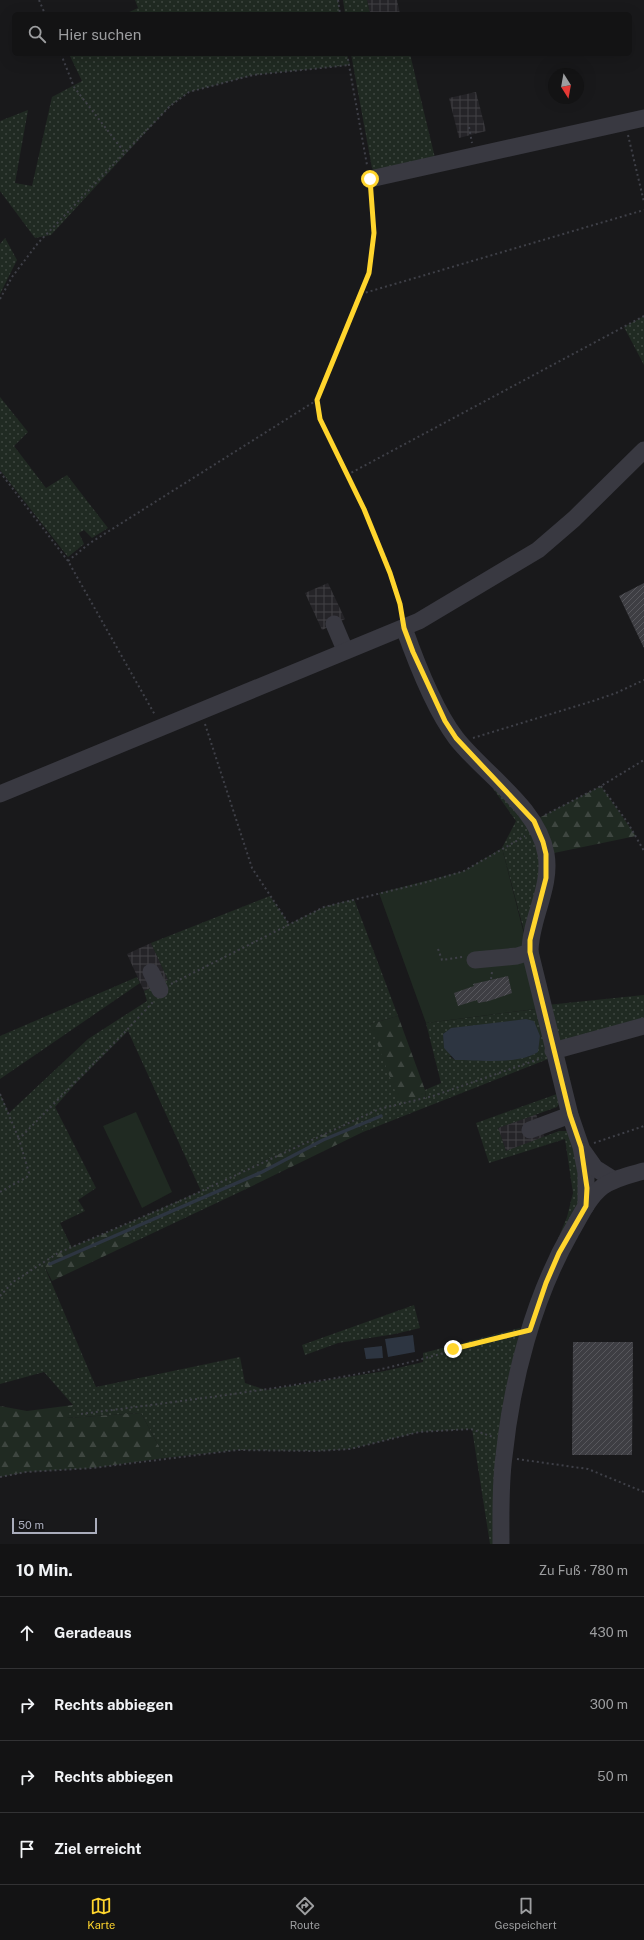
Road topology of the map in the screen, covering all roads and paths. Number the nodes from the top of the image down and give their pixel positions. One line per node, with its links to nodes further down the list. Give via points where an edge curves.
1 (39, 0): 3 (path)
2 (338, 0): 4 (path)
3 (44, 12)
4 (340, 12)
5 (62, 56): 10 (path, via 74,87)
6 (348, 56): 7 (path)
7 (350, 65): 10 (path, via 253,75 189,92 170,106); 11 (path)
8 (644, 118): 9 (street)
9 (625, 122): 11 (street); 12 (path)
10 (125, 153): 15 (path, via 38,243 12,277)
11 (370, 179): 14 (path, via 374,233 369,273)
12 (644, 202)
13 (644, 210): 14 (path)
14 (361, 294): 17 (path)
15 (0, 299)
16 (644, 316): 20 (path)
17 (317, 400): 20 (path, via 320,419); 21 (path, via 90,543)
18 (644, 450): 23 (street, via 574,520 538,550)
19 (0, 472): 21 (path)
20 (347, 475): 23 (path, via 390,573 400,604)
21 (68, 560): 27 (path)
22 (334, 624): 24 (street)
23 (404, 628): 24 (street); 28 (street, via 445,721)
24 (345, 650): 26 (street)
25 (644, 680): 28 (path, via 593,701 477,736)
26 (201, 710): 27 (street); 34 (path, via 252,868)
27 (161, 726): 31 (street)
28 (462, 745): 32 (street)
29 (644, 760): 30 (path)
30 (601, 786): 32 (path); 33 (path, via 628,823)
31 (0, 794)
32 (535, 825): 34 (path, via 464,871 324,907); 36 (street, via 546,854 546,878 530,940)
33 (644, 851)
34 (289, 924): 39 (path)
35 (438, 949): 37 (path, via 442,960 465,957)
36 (530, 952): 37 (street, via 517,956); 41 (street)
37 (475, 960)
38 (151, 972): 39 (street)
39 (160, 990): 46 (path, via 124,1033)
40 (644, 1026): 41 (street)
41 (554, 1052): 43 (street); 52 (path, via 446,1092 379,1109 58,1253 13,1282)
42 (0, 1094): 46 (path)
43 (570, 1115): 45 (street); 47 (street)
44 (644, 1126): 47 (path)
45 (530, 1130)
46 (19, 1139): 50 (path, via 29,1173)
47 (581, 1147): 49 (street, via 595,1168); 51 (street, via 587,1188)
48 (644, 1170): 49 (street)
49 (614, 1180): 51 (street, via 601,1188)
50 (0, 1192)
51 (586, 1206): 53 (street, via 559,1253)
52 (0, 1296)
53 (530, 1330): 54 (path, via 356,1374 220,1396); 55 (street)
54 (81, 1414)
55 (505, 1449): 56 (path, via 471,1429 419,1432 350,1449 237,1450 93,1468 26,1472); 57 (path, via 588,1469); 58 (street)
56 (0, 1477)
57 (644, 1492)
58 (501, 1544)

